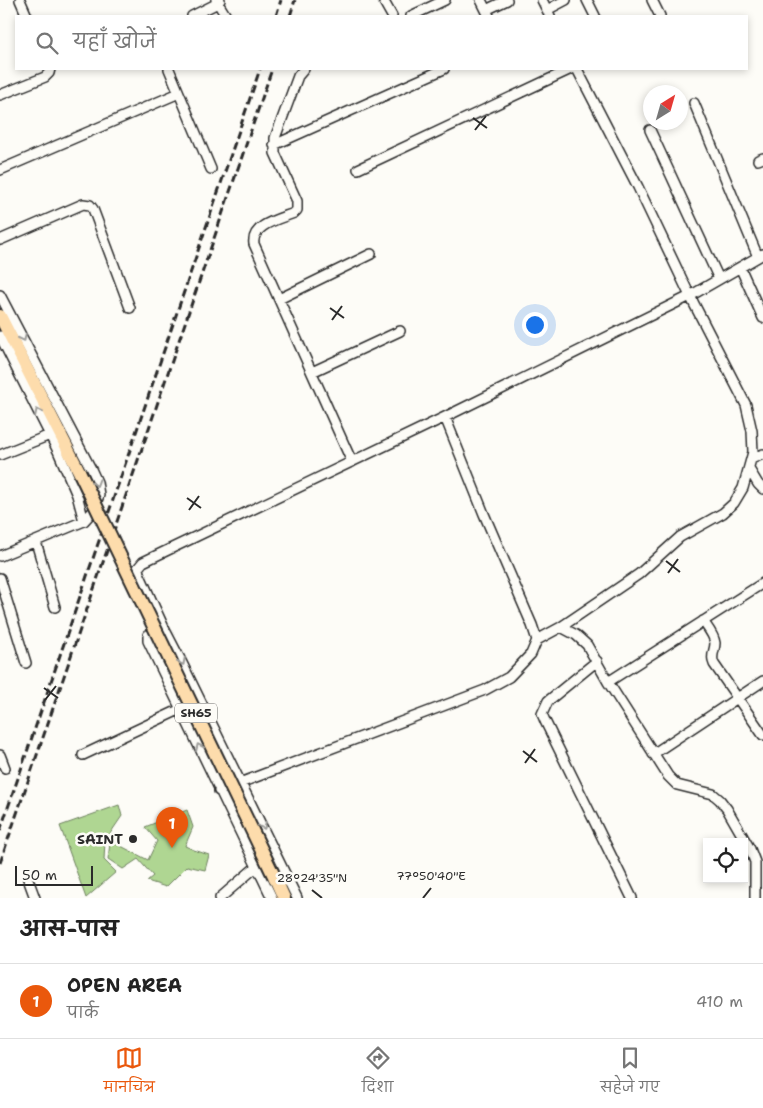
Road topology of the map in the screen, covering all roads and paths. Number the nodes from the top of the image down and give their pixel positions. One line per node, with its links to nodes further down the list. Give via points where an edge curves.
1 (21, 0): 13 (street)
2 (383, 0): 16 (street)
3 (445, 0): 17 (street)
4 (481, 0): 11 (street)
5 (507, 0): 11 (street)
6 (542, 0): 12 (street)
7 (566, 0): 12 (street)
8 (587, 0): 18 (street)
9 (652, 0): 19 (street)
10 (218, 1): 14 (street); 15 (street)
11 (487, 13)
12 (548, 13)
13 (28, 15)
14 (194, 15)
15 (225, 15)
16 (391, 15)
17 (412, 15)
18 (594, 15)
19 (660, 15)
20 (50, 70): 27 (street, via 45,77)
21 (169, 70): 26 (street)
22 (303, 70): 30 (street, via 298,76)
23 (442, 70): 30 (street)
24 (569, 70): 32 (street)
25 (578, 70): 40 (street)
26 (179, 93): 31 (street); 33 (street)
27 (0, 96)
28 (694, 103): 36 (street)
29 (650, 130): 38 (street)
30 (274, 145): 41 (street, via 298,205 294,213 258,229 253,238)
31 (211, 169)
32 (358, 169)
33 (0, 170)
34 (0, 240): 42 (street, via 83,204 90,205)
35 (370, 254): 41 (street)
36 (761, 255): 37 (street)
37 (740, 267): 38 (street); 44 (street)
38 (720, 279): 40 (street)
39 (0, 295): 56 (street, one-way to 56, via 97,482 99,494 94,510)
40 (690, 296): 48 (street); 52 (street, via 746,405 752,431)
41 (279, 299): 47 (street)
42 (130, 308)
43 (0, 316): 84 (main road, SH65, bridge, via 80,473)
44 (763, 318)
45 (400, 331): 47 (street)
46 (1, 341): 49 (street, one-way to 46)
47 (312, 372): 53 (street)
48 (445, 417): 53 (street); 65 (street)
49 (50, 435): 51 (street); 56 (street, via 77,495)
50 (763, 454): 52 (street)
51 (0, 455)
52 (751, 459): 54 (street)
53 (352, 462): 64 (street, via 140,564 139,573)
54 (748, 470): 55 (street); 63 (street, via 743,488 723,513 680,537 639,574)
55 (763, 489)
56 (84, 521): 57 (street)
57 (36, 542): 58 (street); 61 (street)
58 (0, 556)
59 (0, 578): 67 (street)
60 (763, 582): 62 (street)
61 (55, 607)
62 (703, 621): 69 (street); 70 (street, via 715,644 712,660)
63 (561, 626): 65 (street); 66 (street, via 587,645)
64 (165, 630): 71 (street, via 161,628 150,633 148,641); 77 (street, one-way to 77)
65 (537, 640): 77 (street, via 531,654 509,677 486,690)
66 (597, 661): 69 (street); 86 (street, via 548,701 542,714)
67 (26, 663)
68 (763, 681): 70 (street)
69 (608, 682): 73 (street)
70 (737, 698): 72 (street); 73 (street)
71 (182, 709): 75 (street); 78 (street, one-way to 71)
72 (763, 734)
73 (653, 754): 87 (street, via 677,784 713,794 727,809 755,862)
74 (0, 755): 76 (street)
75 (83, 755)
76 (5, 768)
77 (242, 782): 78 (street); 85 (street, one-way to 85)
78 (219, 791): 79 (street)
79 (257, 866): 82 (street); 83 (street)
80 (28, 878): 81 (street)
81 (34, 898)
82 (220, 898)
83 (272, 898)
84 (284, 898)
85 (297, 898)
86 (632, 898)
87 (755, 898)

